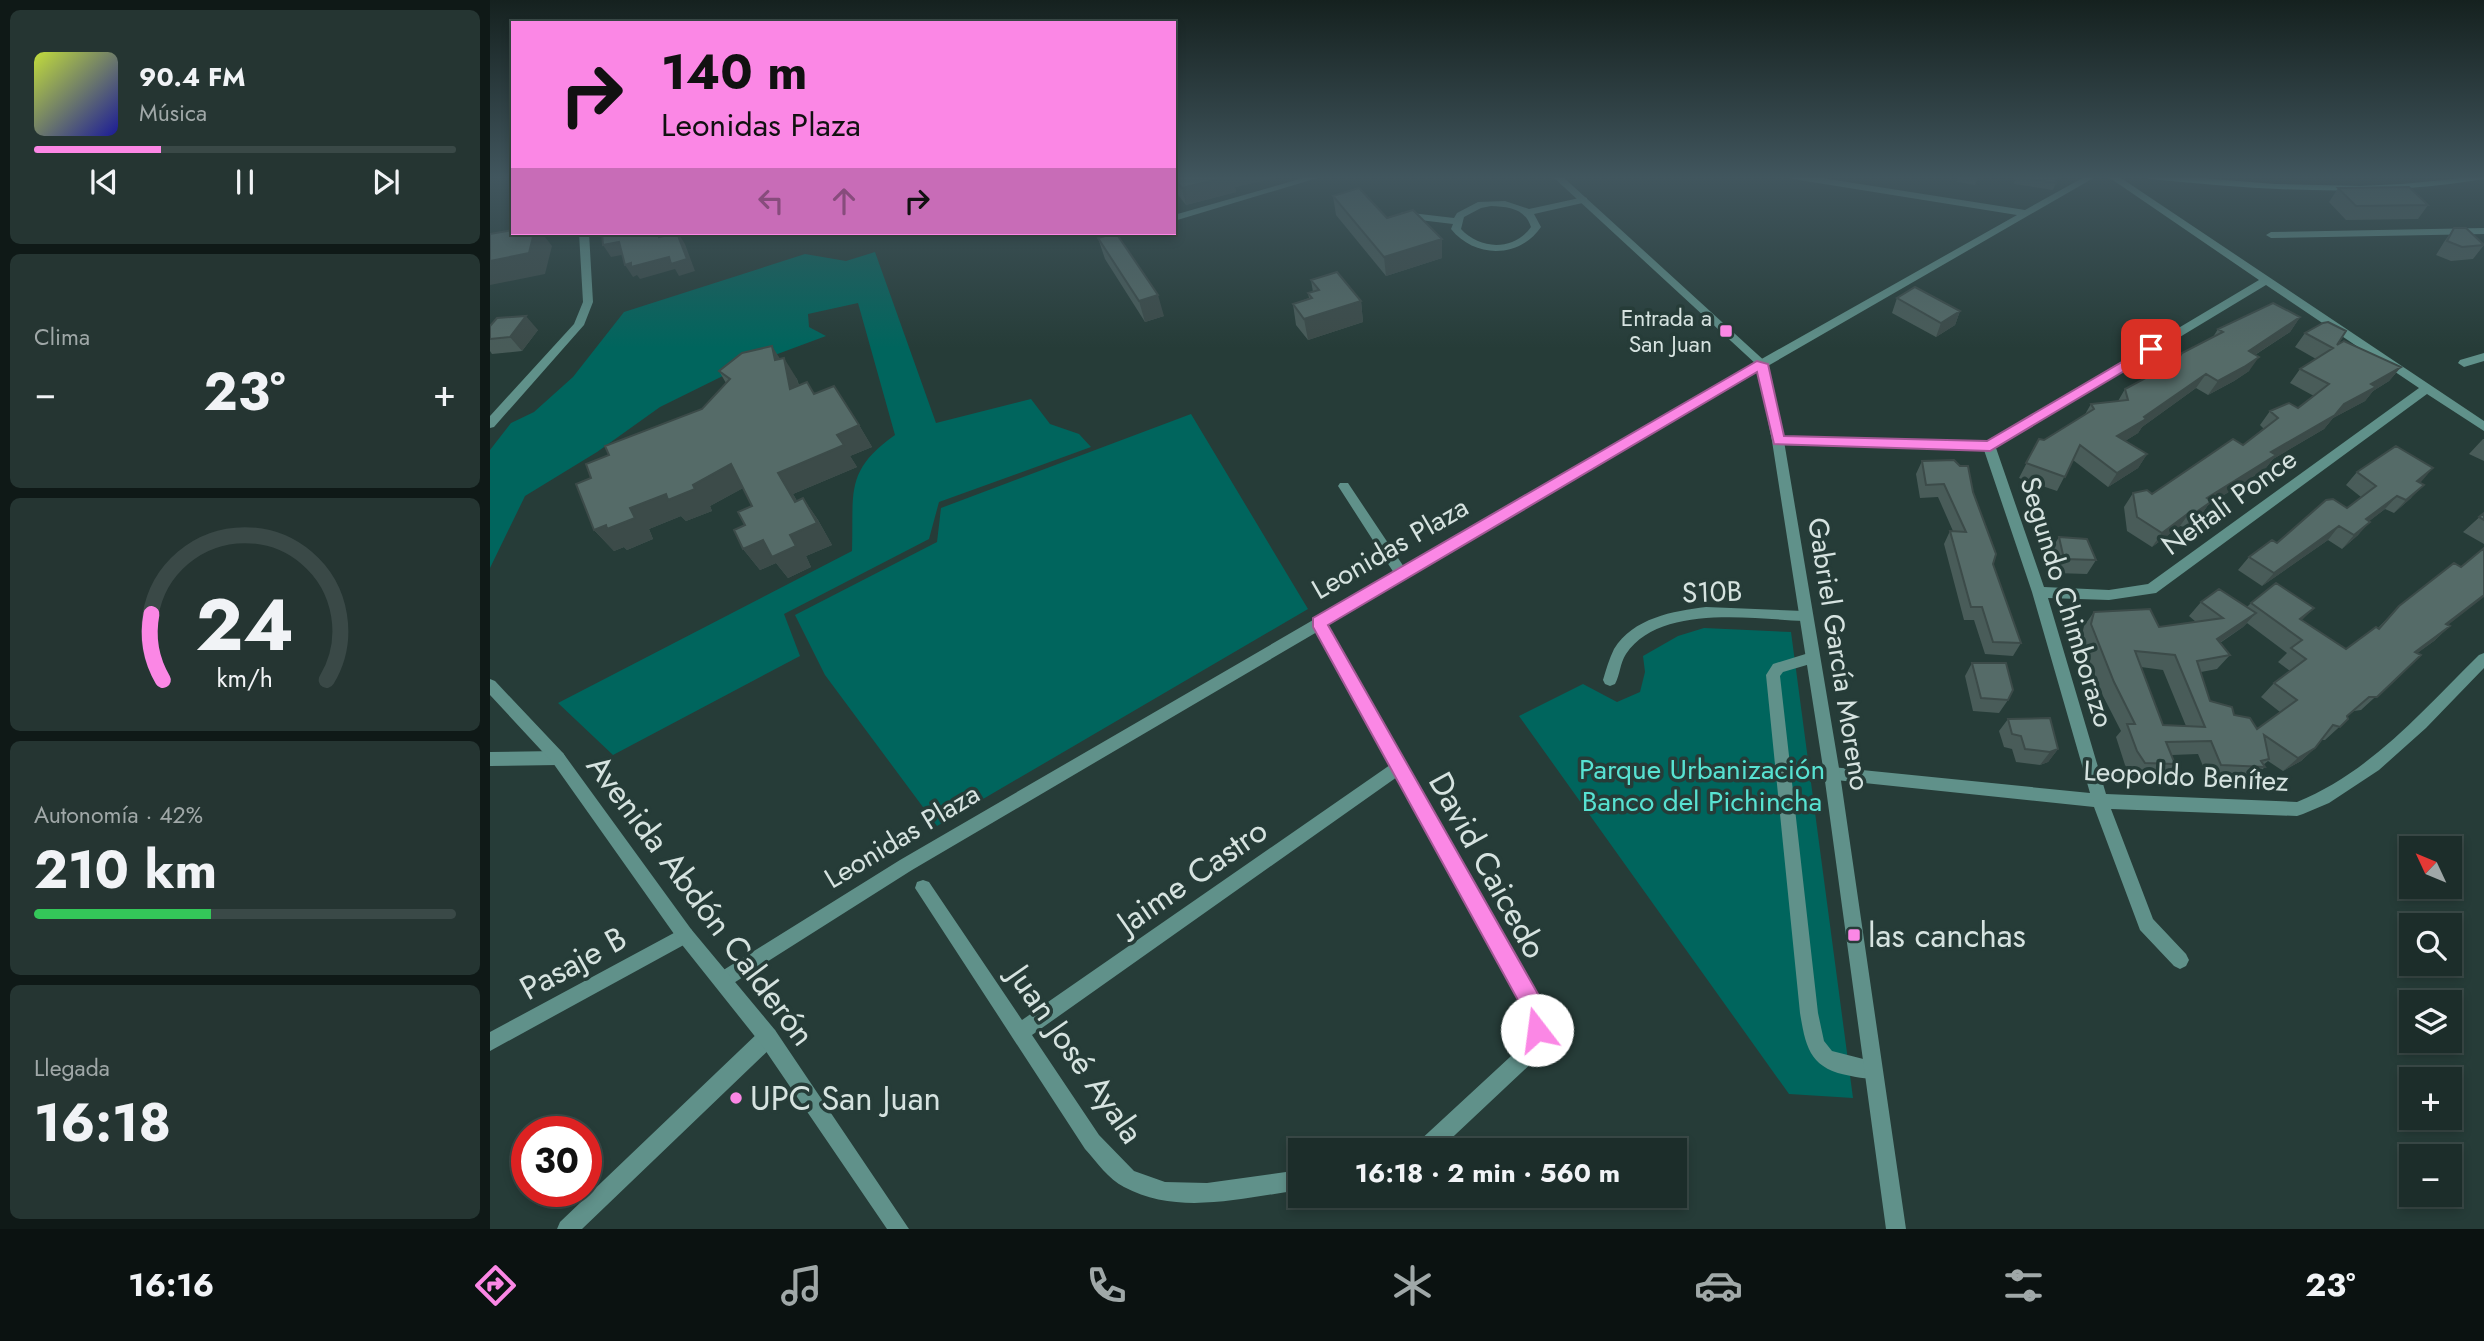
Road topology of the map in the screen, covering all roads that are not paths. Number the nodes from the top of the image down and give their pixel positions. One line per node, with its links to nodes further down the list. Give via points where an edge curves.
1 (1459, 233): 2 (street, via 1470,243 1505,247)
2 (1534, 233)
3 (1620, 233): 12 (street)
4 (1990, 233): 12 (street, Leonidas Plaza)
5 (2197, 233): 9 (street)
6 (2359, 233): 8 (street)
7 (584, 235): 14 (street, via 588,302 579,325)
8 (2271, 235)
9 (2267, 280): 13 (street); 17 (street)
10 (2484, 357): 11 (street)
11 (2464, 363)
12 (1762, 364): 16 (street, Gabriel García Moreno); 19 (street, Leonidas Plaza)
13 (2427, 388): 15 (street); 20 (street, Neftali Ponce, via 2151,589 2109,595)
14 (490, 425)
15 (2484, 427)
16 (1779, 441): 17 (street); 21 (street, Gabriel García Moreno)
17 (1990, 446): 20 (street, Segundo Chimborazo)
18 (1344, 486): 19 (street)
19 (1402, 574): 22 (street, Leonidas Plaza)
20 (2039, 592): 31 (street, Segundo Chimborazo)
21 (1804, 616): 23 (street, Gabriel García Moreno); 25 (street, S10B, via 1683,613 1657,622 1621,650)
22 (1319, 623): 29 (street, David Caicedo); 35 (street, Leonidas Plaza, via 906,865)
23 (1812, 658): 30 (street, Gabriel García Moreno); 39 (street, via 1780,667 1773,675 1812,1036 1825,1060 1833,1065)
24 (2484, 659): 31 (street, Leopoldo Benítez, via 2365,772 2323,801 2282,810)
25 (1610, 680)
26 (490, 685): 27 (street, Avenida Abdón Calderón)
27 (558, 758): 28 (street); 33 (street, Avenida Abdón Calderón)
28 (490, 759)
29 (1399, 767): 36 (street, Jaime Castro); 40 (street, David Caicedo, via 1535,1009 1537,1030 1530,1051)
30 (1832, 774): 31 (street, Leopoldo Benítez); 39 (street, Gabriel García Moreno)
31 (2101, 801): 34 (street, Segundo Chimborazo, via 2146,924)
32 (923, 888): 36 (street, Juan José Ayala)
33 (685, 935): 35 (street, Avenida Abdón Calderón); 38 (street, Pasaje B)
34 (2180, 960)
35 (723, 980): 37 (street, Avenida Abdón Calderón)
36 (1019, 1033): 41 (street, Juan José Ayala, via 1092,1142 1128,1179 1165,1192 1208,1193)
37 (768, 1037): 42 (street); 43 (street, Avenida Abdón Calderón)
38 (490, 1042)
39 (1872, 1070): 44 (street, Gabriel García Moreno)
40 (1437, 1138)
41 (1288, 1182)
42 (567, 1229)
43 (899, 1229)
44 (1896, 1229)

